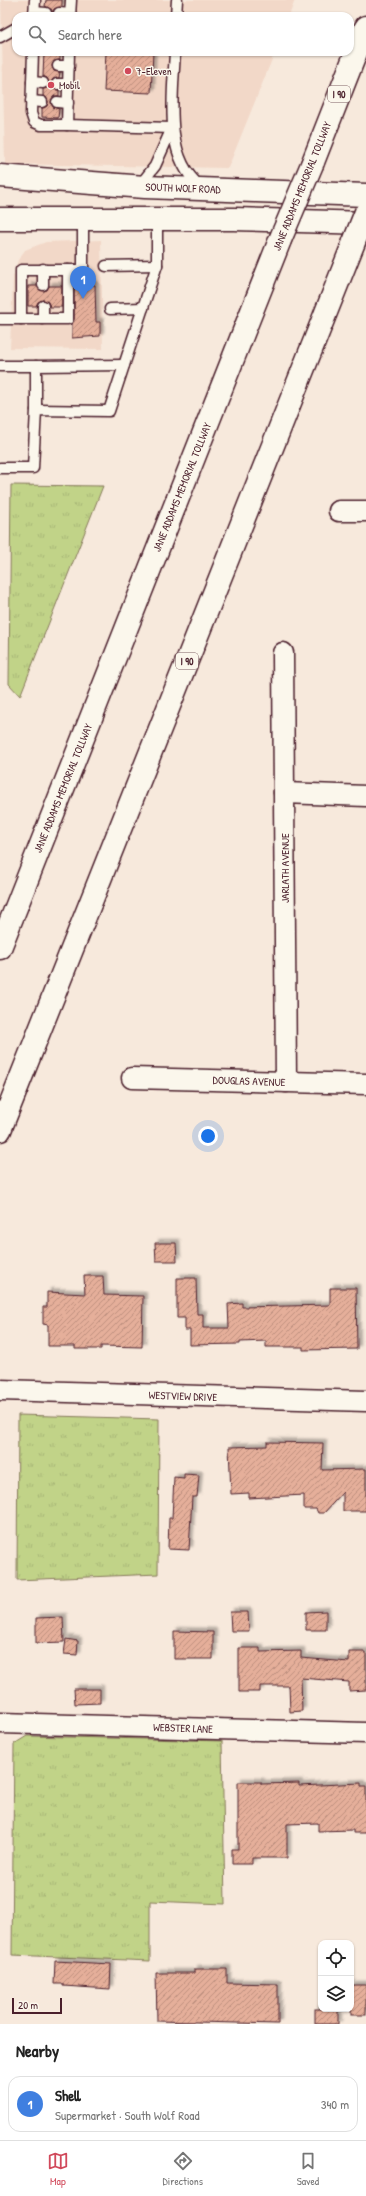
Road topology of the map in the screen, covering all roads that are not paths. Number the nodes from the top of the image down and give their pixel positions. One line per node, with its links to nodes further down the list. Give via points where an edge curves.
1 (35, 0): 4 (lane)
2 (71, 0): 5 (lane)
3 (176, 0): 6 (lane)
4 (34, 12)
5 (70, 12)
6 (176, 12)
7 (366, 26): 57 (main road, JANE ADDAMS MEMORIAL TOLLWAY / I 90, bridge)
8 (12, 30): 9 (lane)
9 (0, 37)
10 (33, 56): 13 (lane)
11 (69, 56): 16 (lane)
12 (175, 56): 26 (lane)
13 (32, 65): 14 (lane); 17 (lane)
14 (43, 65)
15 (58, 66): 16 (lane)
16 (69, 66): 20 (lane)
17 (32, 82): 18 (lane); 21 (lane)
18 (43, 83)
19 (57, 84): 20 (lane)
20 (68, 84): 24 (lane)
21 (31, 101): 22 (lane); 25 (lane, via 34,122 41,125)
22 (42, 102)
23 (56, 102): 24 (lane)
24 (68, 103): 25 (lane)
25 (67, 125): 26 (lane)
26 (172, 128): 28 (lane, via 155,166); 29 (lane, via 184,167 192,179)
27 (0, 176): 28 (main road, SOUTH WOLF ROAD)
28 (139, 186): 29 (main road, SOUTH WOLF ROAD)
29 (204, 189): 30 (main road, SOUTH WOLF ROAD)
30 (366, 195)
31 (366, 212): 61 (main road, I 90, bridge)
32 (0, 219): 34 (main road)
33 (158, 219): 34 (main road); 35 (main road); 36 (lane)
34 (83, 220): 39 (lane, via 83,270)
35 (366, 223)
36 (157, 265): 37 (lane); 42 (lane)
37 (106, 266)
38 (43, 270): 39 (lane); 40 (lane); 45 (lane, via 21,270)
39 (68, 270): 46 (lane, via 68,319)
40 (43, 285)
41 (43, 306): 46 (lane)
42 (143, 308): 43 (lane); 49 (lane)
43 (110, 309)
44 (0, 319): 45 (lane)
45 (21, 319): 46 (lane)
46 (43, 319)
47 (0, 366): 48 (lane)
48 (36, 366): 49 (lane); 50 (lane)
49 (124, 366): 50 (lane, via 109,411)
50 (36, 410): 51 (lane, via 33,468)
51 (0, 468)
52 (339, 511): 53 (street)
53 (366, 511)
54 (283, 653): 55 (street, JARLATH AVENUE)
55 (284, 793): 56 (street); 59 (street, JARLATH AVENUE)
56 (366, 796)
57 (0, 948)
58 (132, 1078): 59 (street, DOUGLAS AVENUE)
59 (286, 1082): 60 (street, DOUGLAS AVENUE)
60 (366, 1084)
61 (0, 1130)
62 (0, 1390): 63 (street, WESTVIEW DRIVE)
63 (366, 1401)
64 (0, 1723): 65 (street, WEBSTER LANE)
65 (366, 1733)

